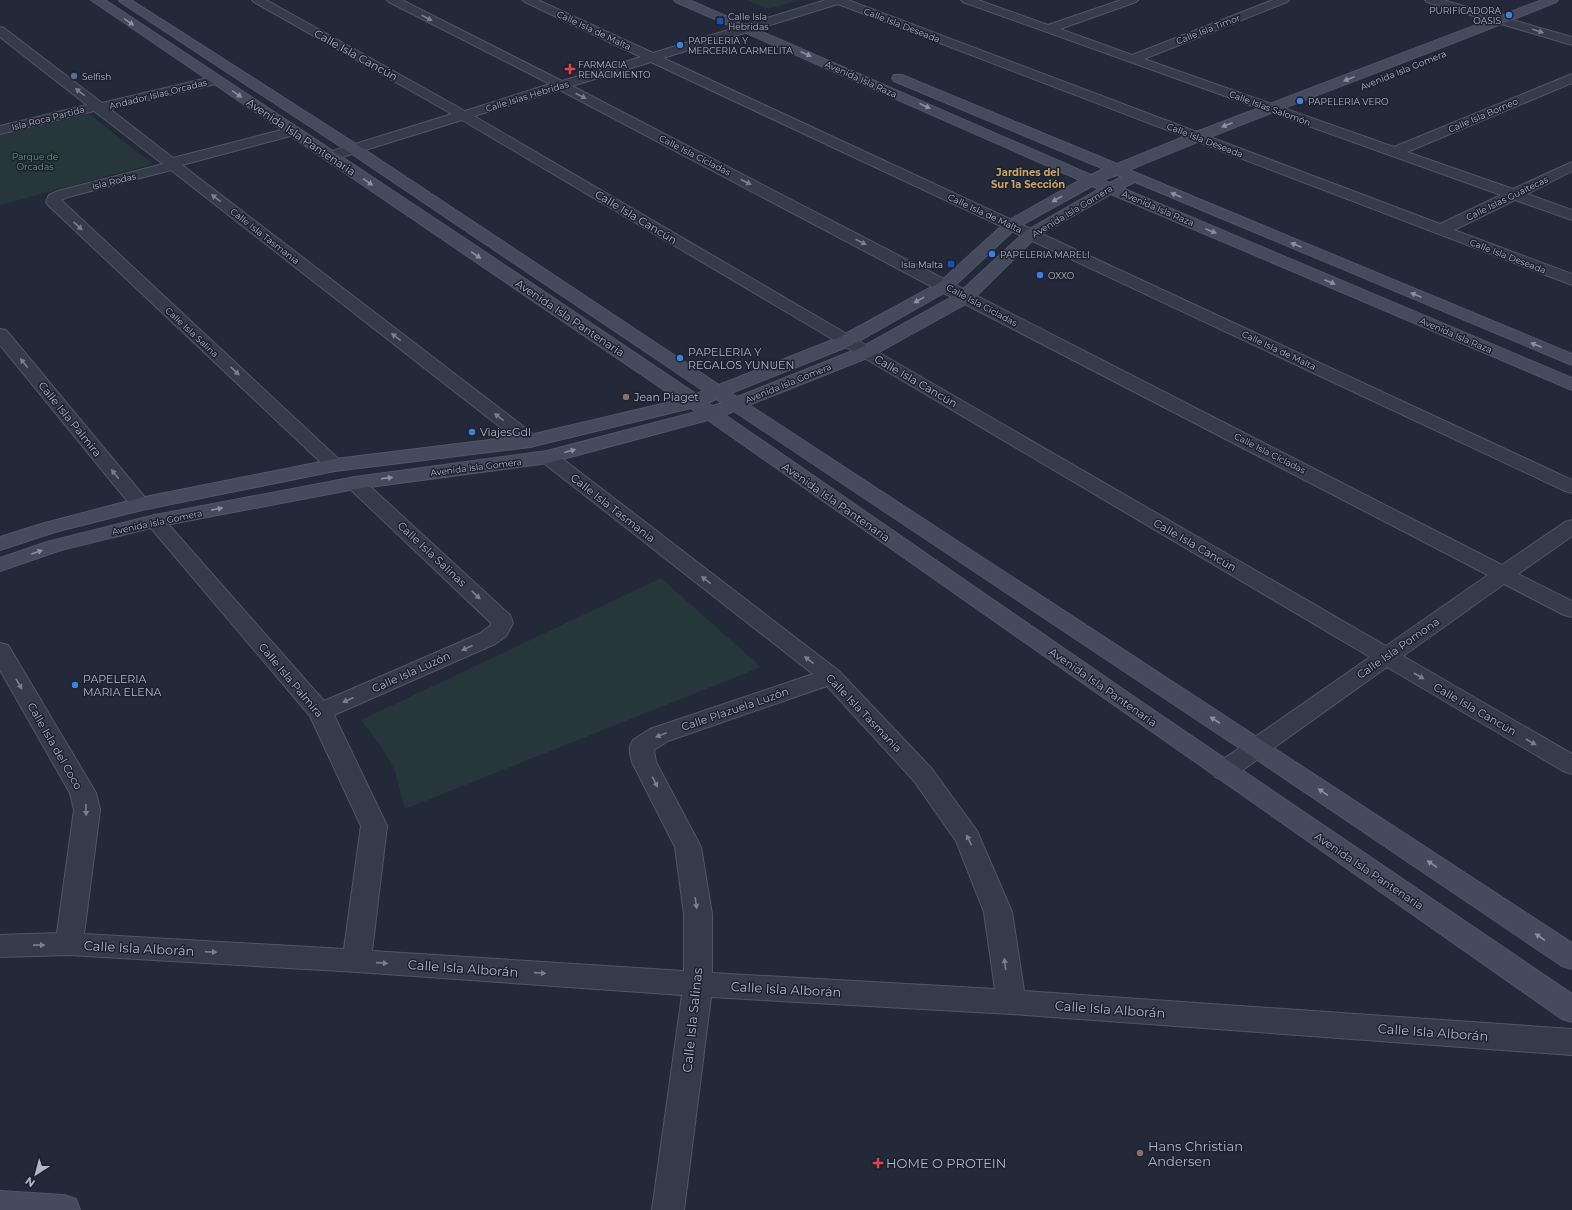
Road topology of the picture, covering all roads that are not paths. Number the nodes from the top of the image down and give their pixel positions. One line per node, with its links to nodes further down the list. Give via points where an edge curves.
1 (96, 0): 25 (street, Avenida Isla Pantenaria, one-way to 25)
2 (123, 0): 35 (street, Avenida Isla Pantenaria)
3 (258, 0): 30 (street, Calle Isla Cancún)
4 (393, 0): 26 (street, Calle Isla Cícladas, one-way to 26)
5 (529, 0): 21 (street, Calle Isla de Malta)
6 (680, 0): 16 (street, Avenida Isla Raza)
7 (710, 0): 15 (street)
8 (838, 0): 15 (street, Calle Islas Hébridas); 33 (street, Calle Isla Deseada)
9 (1132, 0): 17 (street)
10 (1283, 0): 22 (street, Calle Isla Timor)
11 (1431, 0): 14 (street)
12 (1552, 0): 14 (street, Avenida Isla Gomera)
13 (975, 1): 17 (street, Calle Islas Salomón)
14 (1503, 20): 20 (street, one-way to 20); 28 (street, Avenida Isla Gomera, one-way to 28); 29 (street, Avenida Isla Gomera, via 1501,29 1496,32)
15 (764, 23): 16 (street, Calle Islas Hébridas); 19 (street)
16 (747, 28): 21 (street, Calle Islas Hébridas); 42 (street, Avenida Isla Raza, one-way to 42)
17 (1048, 29): 22 (street, Calle Islas Salomón)
18 (0, 31): 27 (street, Calle Isla Tasmania, one-way to 18)
19 (808, 41)
20 (1572, 41)
21 (653, 57): 26 (street, Calle Islas Hébridas); 47 (street, Calle Isla de Malta)
22 (1132, 59): 28 (street, Calle Islas Salomón)
23 (889, 75): 40 (street, Avenida Isla Raza)
24 (1572, 78): 36 (street, Calle Isla Borneo)
25 (216, 80): 27 (street, Andador Islas Orcadas); 32 (street, Avenida Isla Pantenaria, one-way to 32)
26 (561, 86): 30 (street, Calle Islas Hébridas); 51 (street, Calle Isla Cícladas, one-way to 51)
27 (98, 107): 31 (street, Isla Roca Partida); 38 (street, Calle Isla Tasmania)
28 (1271, 108): 29 (street, Calle Islas Salomón); 33 (street, Avenida Isla Gomera, one-way to 33)
29 (1290, 115): 34 (street, Avenida Isla Gomera); 36 (street, Calle Islas Salomón)
30 (464, 116): 35 (street, Calle Islas Hébridas); 54 (street, Calle Isla Cancún)
31 (0, 130)
32 (293, 131): 37 (street, Avenida Isla Pantenaria); 38 (street)
33 (1196, 137): 34 (street, Calle Isla Deseada); 40 (street, Avenida Isla Gomera)
34 (1217, 144): 41 (street, Avenida Isla Gomera); 48 (street, Calle Isla Deseada)
35 (354, 149): 37 (street, Calle Islas Hébridas); 58 (street, Avenida Isla Pantenaria)
36 (1394, 152): 44 (street, Calle Islas Salomón)
37 (331, 156): 59 (street, Avenida Isla Pantenaria, one-way to 59)
38 (173, 164): 45 (street, Isla Rodas); 62 (street, Calle Isla Tasmania, one-way to 38)
39 (1572, 166): 44 (street, Calle Islas Guaitecas)
40 (1115, 169): 41 (street, Avenida Isla Raza); 42 (street, Avenida Isla Gomera)
41 (1134, 177): 43 (street, Avenida Isla Gomera); 56 (street, Avenida Isla Raza, one-way to 41)
42 (1092, 180): 43 (street, Avenida Isla Raza); 47 (street, Avenida Isla Gomera, one-way to 47)
43 (1110, 188): 49 (street, Avenida Isla Gomera); 57 (street, Avenida Isla Raza, one-way to 57)
44 (1514, 194): 46 (street, Calle Islas Salomón); 48 (street, Calle Islas Guaitecas)
45 (54, 198): 65 (street, Calle Isla Salina, one-way to 65, via 53,202)
46 (1572, 215)
47 (1011, 225): 49 (street, Calle Isla de Malta); 51 (street, Avenida Isla Gomera)
48 (1441, 230): 50 (street, Calle Isla Deseada)
49 (1031, 234): 52 (street, Avenida Isla Gomera); 68 (street, Calle Isla de Malta)
50 (1572, 280)
51 (945, 286): 52 (street, Calle Isla Cícladas); 54 (street, Avenida Isla Gomera, one-way to 54)
52 (965, 297): 55 (street, Avenida Isla Gomera); 74 (street, Calle Isla Cícladas)
53 (0, 334): 69 (street, Calle Isla Palmira, one-way to 53)
54 (846, 341): 55 (street, Calle Isla Cancún); 58 (street, Avenida Isla Gomera)
55 (866, 352): 60 (street, Avenida Isla Gomera); 78 (street, Calle Isla Cancún)
56 (1572, 360)
57 (1572, 385)
58 (718, 393): 59 (street, Avenida Isla Gomera); 60 (street, Avenida Isla Pantenaria)
59 (693, 402): 61 (street, Avenida Isla Pantenaria); 62 (street, Avenida Isla Gomera)
60 (736, 404): 61 (street, Avenida Isla Gomera); 82 (street, Avenida Isla Pantenaria, one-way to 60)
61 (710, 414): 64 (street, Avenida Isla Gomera, one-way to 61); 84 (street, Avenida Isla Pantenaria)
62 (530, 441): 63 (street, Avenida Isla Gomera)
63 (432, 453): 65 (street, Avenida Isla Gomera); 66 (street)
64 (548, 458): 66 (street, Avenida Isla Gomera); 79 (street, Calle Isla Tasmania, one-way to 64)
65 (335, 465): 69 (street, Avenida Isla Gomera)
66 (440, 472): 67 (street, Avenida Isla Gomera, one-way to 66)
67 (355, 482): 69 (street, Avenida Isla Gomera, one-way to 67); 76 (street, Calle Isla Salinas, one-way to 76, via 502,620)
68 (1572, 487)
69 (148, 513): 71 (street, Avenida Isla Gomera); 80 (street, Calle Isla Palmira)
70 (1572, 526): 74 (street, Calle Isla Pomona)
71 (51, 537): 72 (street, Avenida Isla Gomera); 73 (street, Avenida Isla Gomera, one-way to 71)
72 (0, 544)
73 (0, 565)
74 (1504, 574): 75 (street, Calle Isla Cícladas); 78 (street, Calle Isla Pomona)
75 (1572, 610)
76 (501, 629): 80 (street, Calle Isla Luzón, one-way to 80, via 487,639)
77 (0, 650): 85 (street, Calle Isla del Coco, one-way to 85, via 83,793 87,810)
78 (1385, 657): 82 (street, Calle Isla Pomona); 83 (street, Calle Isla Cancún, one-way to 83)
79 (830, 676): 81 (street, Calle Plazuela Luzón, one-way to 81, via 659,735); 90 (street, Calle Isla Tasmania, one-way to 79, via 998,912 968,838 923,775)
80 (320, 712): 88 (street, Calle Isla Palmira, via 374,826)
81 (642, 746): 89 (street, Calle Isla Salinas, one-way to 89, via 644,762 688,847 698,914)
82 (1256, 747): 84 (street, Calle Isla Pomona); 87 (street, Avenida Isla Pantenaria, one-way to 82)
83 (1572, 766)
84 (1224, 771): 91 (street, Avenida Isla Pantenaria)
85 (69, 944): 86 (street, Calle Isla Alborán, one-way to 85); 88 (street, Calle Isla Alborán, one-way to 88)
86 (0, 946)
87 (1572, 958)
88 (357, 961): 89 (street, Calle Isla Alborán, one-way to 89)
89 (698, 984): 90 (street, Calle Isla Alborán); 95 (street, Calle Isla Salinas)
90 (1011, 1002): 92 (street, Calle Isla Alborán)
91 (1572, 1010)
92 (1572, 1042)
93 (0, 1206): 94 (street)
94 (64, 1210)
95 (668, 1210)

